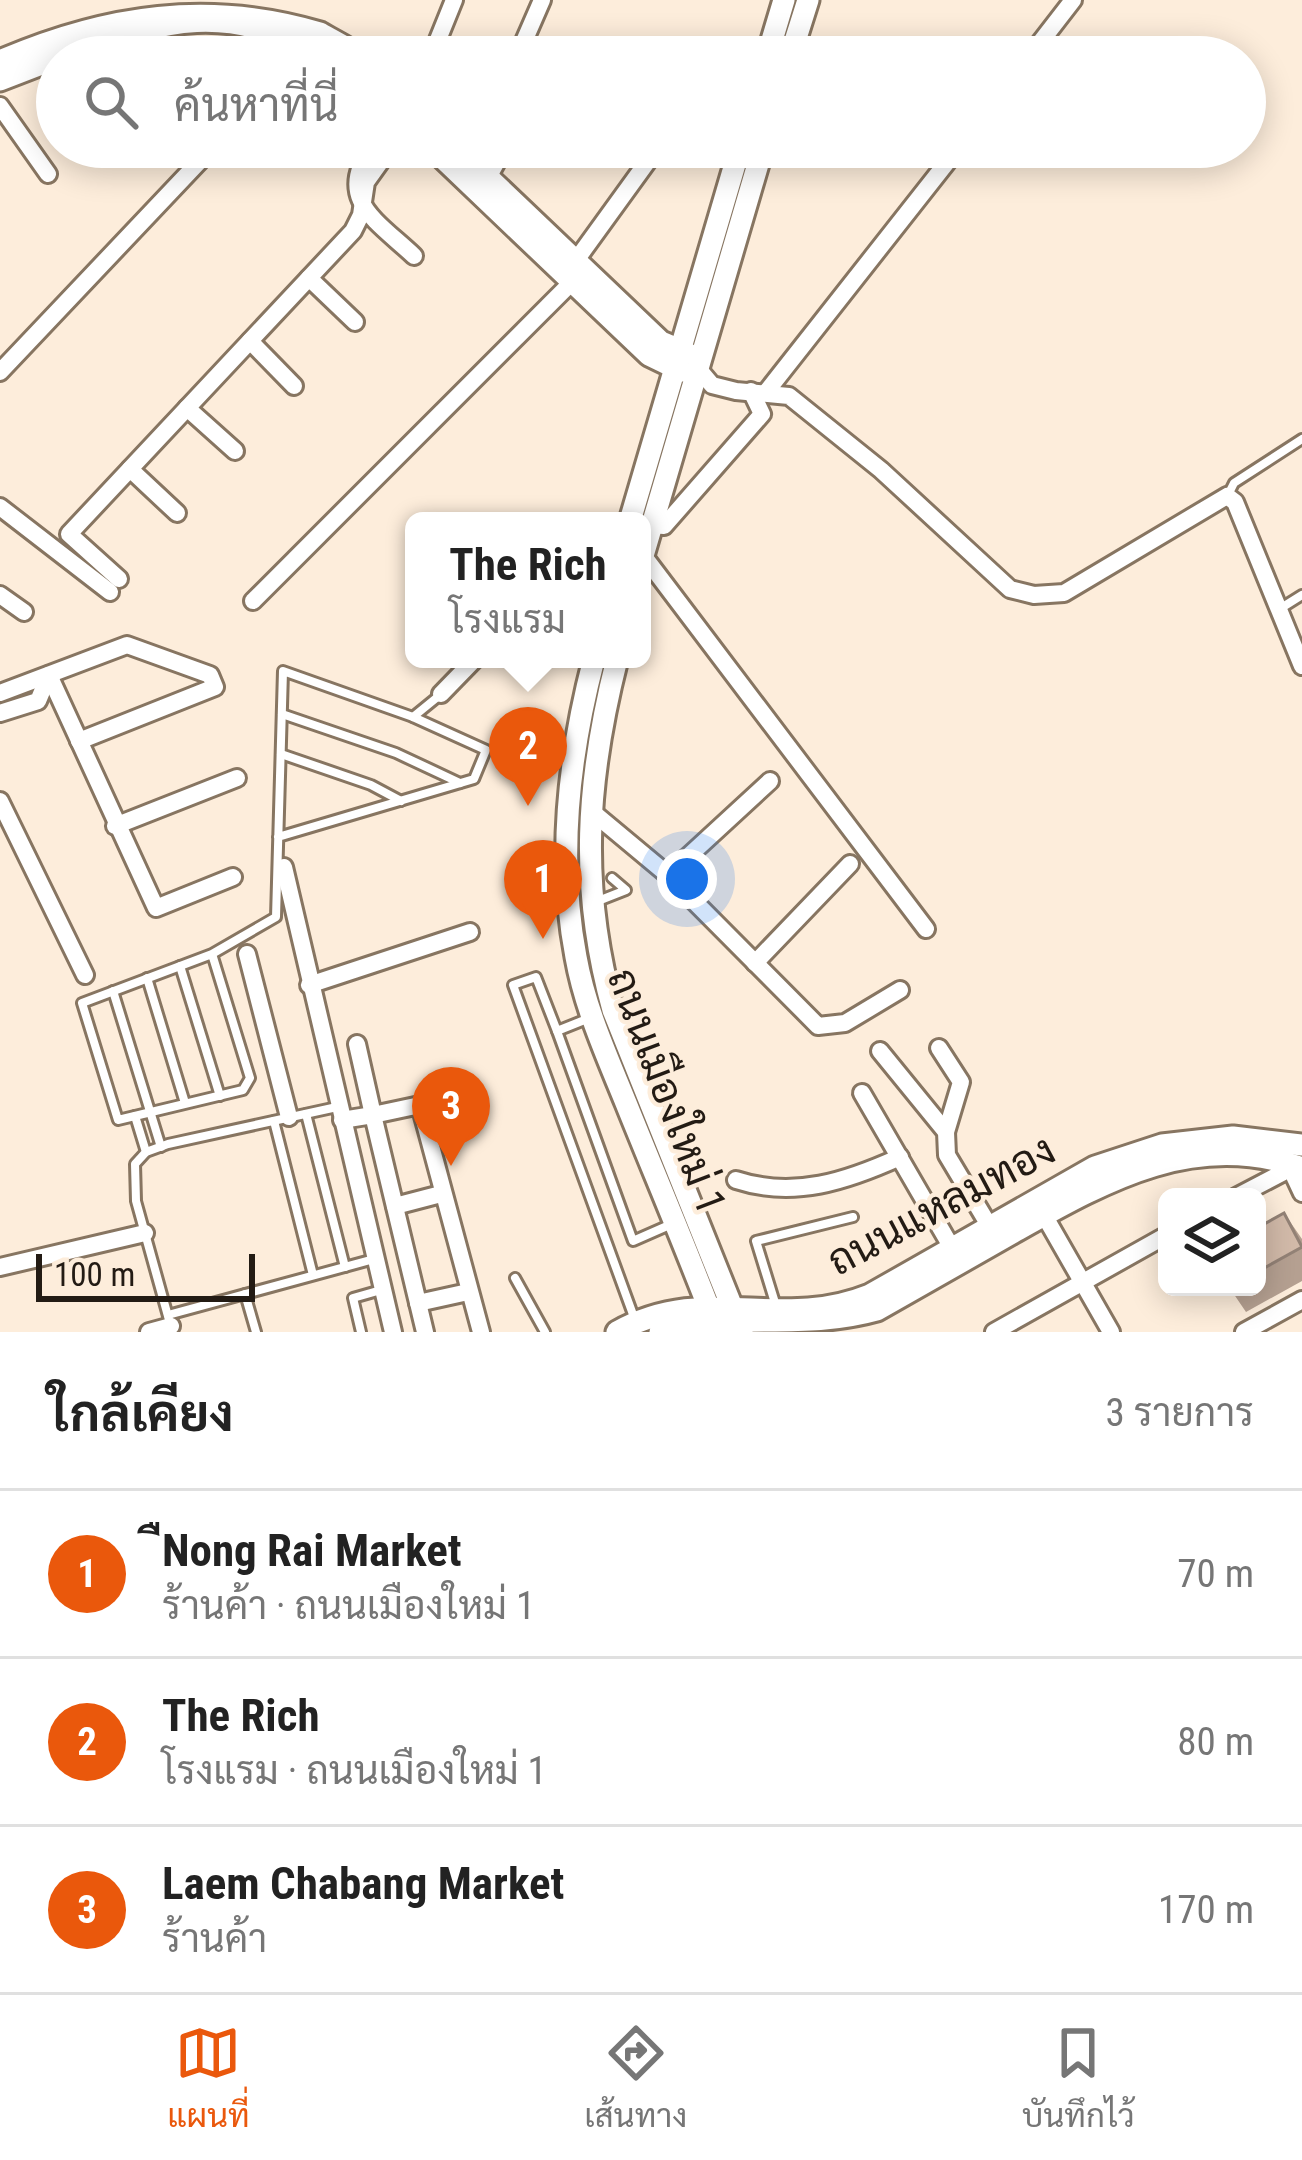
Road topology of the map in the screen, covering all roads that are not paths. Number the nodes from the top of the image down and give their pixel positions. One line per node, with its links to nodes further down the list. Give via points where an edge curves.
1 (454, 0): 10 (street)
2 (542, 0): 11 (street)
3 (784, 0): 12 (street)
4 (808, 0): 13 (street)
5 (1072, 0): 14 (street)
6 (70, 36): 9 (street, via 193,2 242,5 298,22)
7 (121, 36): 8 (street, via 194,19)
8 (277, 36)
9 (306, 36)
10 (439, 36)
11 (526, 36)
12 (773, 36)
13 (797, 36)
14 (1045, 36)
15 (36, 48): 16 (street)
16 (0, 61)
17 (36, 66): 18 (street)
18 (0, 80)
19 (0, 106): 20 (street)
20 (36, 157)
21 (44, 168): 33 (street)
22 (193, 168): 42 (street)
23 (358, 168): 35 (street)
24 (374, 168): 35 (street)
25 (460, 168): 34 (street)
26 (470, 168): 34 (street)
27 (486, 168): 34 (street)
28 (490, 168): 34 (street)
29 (644, 168): 37 (street)
30 (735, 168): 41 (street)
31 (756, 168): 41 (street)
32 (942, 168): 44 (street)
33 (48, 174)
34 (480, 182): 37 (street)
35 (362, 207): 36 (street); 38 (street, via 353,231)
36 (414, 256)
37 (575, 270): 41 (street, via 650,355); 57 (street)
38 (309, 278): 39 (street); 40 (street)
39 (355, 322)
40 (250, 341): 43 (street); 45 (street)
41 (688, 363): 44 (street, via 712,385); 51 (street)
42 (0, 372)
43 (294, 386)
44 (759, 391): 49 (street, via 789,396 1010,589 1034,595 1064,593); 53 (street, via 763,414 664,526)
45 (188, 408): 47 (street); 48 (street)
46 (1302, 439): 49 (lane, via 1234,483)
47 (235, 451)
48 (130, 469): 50 (street, via 69,535 114,586); 52 (street)
49 (1227, 496): 58 (street)
50 (0, 507)
51 (640, 512)
52 (177, 513)
53 (651, 522)
54 (651, 569): 86 (street)
55 (0, 595): 59 (street)
56 (1302, 595): 58 (lane)
57 (253, 602)
58 (1276, 610): 60 (street)
59 (25, 612)
60 (1302, 666)
61 (467, 668): 66 (street)
62 (592, 668): 97 (street, ถนนเมืองใหม่ 1, via 566,844 576,960)
63 (615, 668): 77 (street, ถนนเมืองใหม่ 1)
64 (49, 675): 65 (street); 67 (street, via 38,701); 70 (street); 70 (street, via 128,645 210,675 215,687)
65 (0, 694)
66 (441, 694): 69 (lane)
67 (0, 713)
68 (282, 714): 69 (lane, via 283,671); 71 (lane); 74 (lane)
69 (413, 717): 74 (lane, via 486,749 474,778)
70 (79, 741): 78 (street)
71 (281, 754): 76 (lane); 79 (lane)
72 (237, 778): 78 (street)
73 (770, 781): 82 (street)
74 (460, 783): 76 (lane)
75 (0, 801): 92 (street)
76 (401, 801): 79 (lane)
77 (590, 810): 82 (street); 85 (street, ถนนเมืองใหม่ 1)
78 (115, 826): 83 (street, via 155,908)
79 (278, 837): 88 (lane, via 276,916)
80 (850, 865): 90 (street)
81 (284, 867): 94 (street)
82 (668, 875): 90 (street)
83 (233, 877)
84 (613, 878): 85 (lane, via 626,890)
85 (590, 904): 122 (street, ถนนเมืองใหม่ 1, via 613,1010 671,1154)
86 (926, 929)
87 (470, 932): 94 (street)
88 (212, 954): 91 (lane); 103 (lane, via 250,1078 243,1090)
89 (247, 954): 109 (street)
90 (755, 963): 95 (street, via 818,1026 844,1024)
91 (180, 966): 93 (lane); 103 (lane)
92 (85, 975)
93 (147, 978): 96 (lane); 104 (lane)
94 (309, 985): 106 (street)
95 (900, 990)
96 (113, 991): 105 (lane); 108 (lane, via 82,1003 118,1120)
97 (592, 1017): 98 (lane); 122 (street, ถนนเมืองใหม่ 1)
98 (556, 1031): 122 (lane, via 633,1241); 140 (lane, via 536,976 513,985)
99 (357, 1044): 107 (street)
100 (938, 1048): 110 (street, via 961,1082)
101 (880, 1051): 110 (street)
102 (862, 1093): 113 (street)
103 (220, 1096): 104 (lane)
104 (185, 1104): 105 (lane)
105 (151, 1112): 108 (lane); 111 (lane)
106 (340, 1113): 107 (street); 109 (lane); 127 (street)
107 (374, 1115): 118 (street, via 420,1105); 119 (street)
108 (135, 1116): 112 (lane)
109 (290, 1117): 111 (lane); 129 (lane); 130 (lane)
110 (946, 1132): 123 (street, via 947,1155)
111 (161, 1147): 112 (lane)
112 (146, 1152): 124 (lane, via 133,1182)
113 (900, 1157): 115 (street, via 820,1185); 126 (street)
114 (1297, 1159): 116 (street); 117 (street); 120 (street, ถนนแหลมทอง, via 1233,1153 1166,1161)
115 (736, 1180)
116 (1253, 1188)
117 (1302, 1193)
118 (441, 1194): 119 (street); 134 (street)
119 (395, 1206): 137 (street)
120 (1040, 1208): 123 (street, ถนนแหลมทอง); 132 (street); 138 (street, ถนนแหลมทอง, via 845,1324)
121 (853, 1217): 138 (lane, via 756,1241)
122 (685, 1218): 138 (street, ถนนเมืองใหม่ 1)
123 (990, 1227): 126 (street, ถนนแหลมทอง)
124 (145, 1233): 128 (street); 139 (lane)
125 (1158, 1240): 132 (street)
126 (952, 1249): 138 (street, ถนนแหลมทอง, via 841,1307)
127 (376, 1258): 129 (lane); 133 (street)
128 (0, 1267)
129 (345, 1267): 130 (lane)
130 (313, 1275): 135 (lane)
131 (515, 1278): 147 (lane)
132 (1083, 1283): 149 (street); 150 (street)
133 (383, 1289): 143 (lane, via 352,1298); 144 (street)
134 (468, 1292): 137 (street); 146 (street)
135 (245, 1294): 139 (lane); 142 (lane)
136 (1302, 1300): 151 (street)
137 (418, 1304): 145 (street)
138 (741, 1323): 140 (street, ถนนแหลมทอง, via 673,1309); 148 (street, ถนนแหลมทอง)
139 (170, 1324): 141 (street)
140 (626, 1327)
141 (149, 1332)
142 (256, 1332)
143 (362, 1332)
144 (393, 1332)
145 (425, 1332)
146 (481, 1332)
147 (545, 1332)
148 (661, 1332)
149 (994, 1332)
150 (1111, 1332)
151 (1244, 1332)

